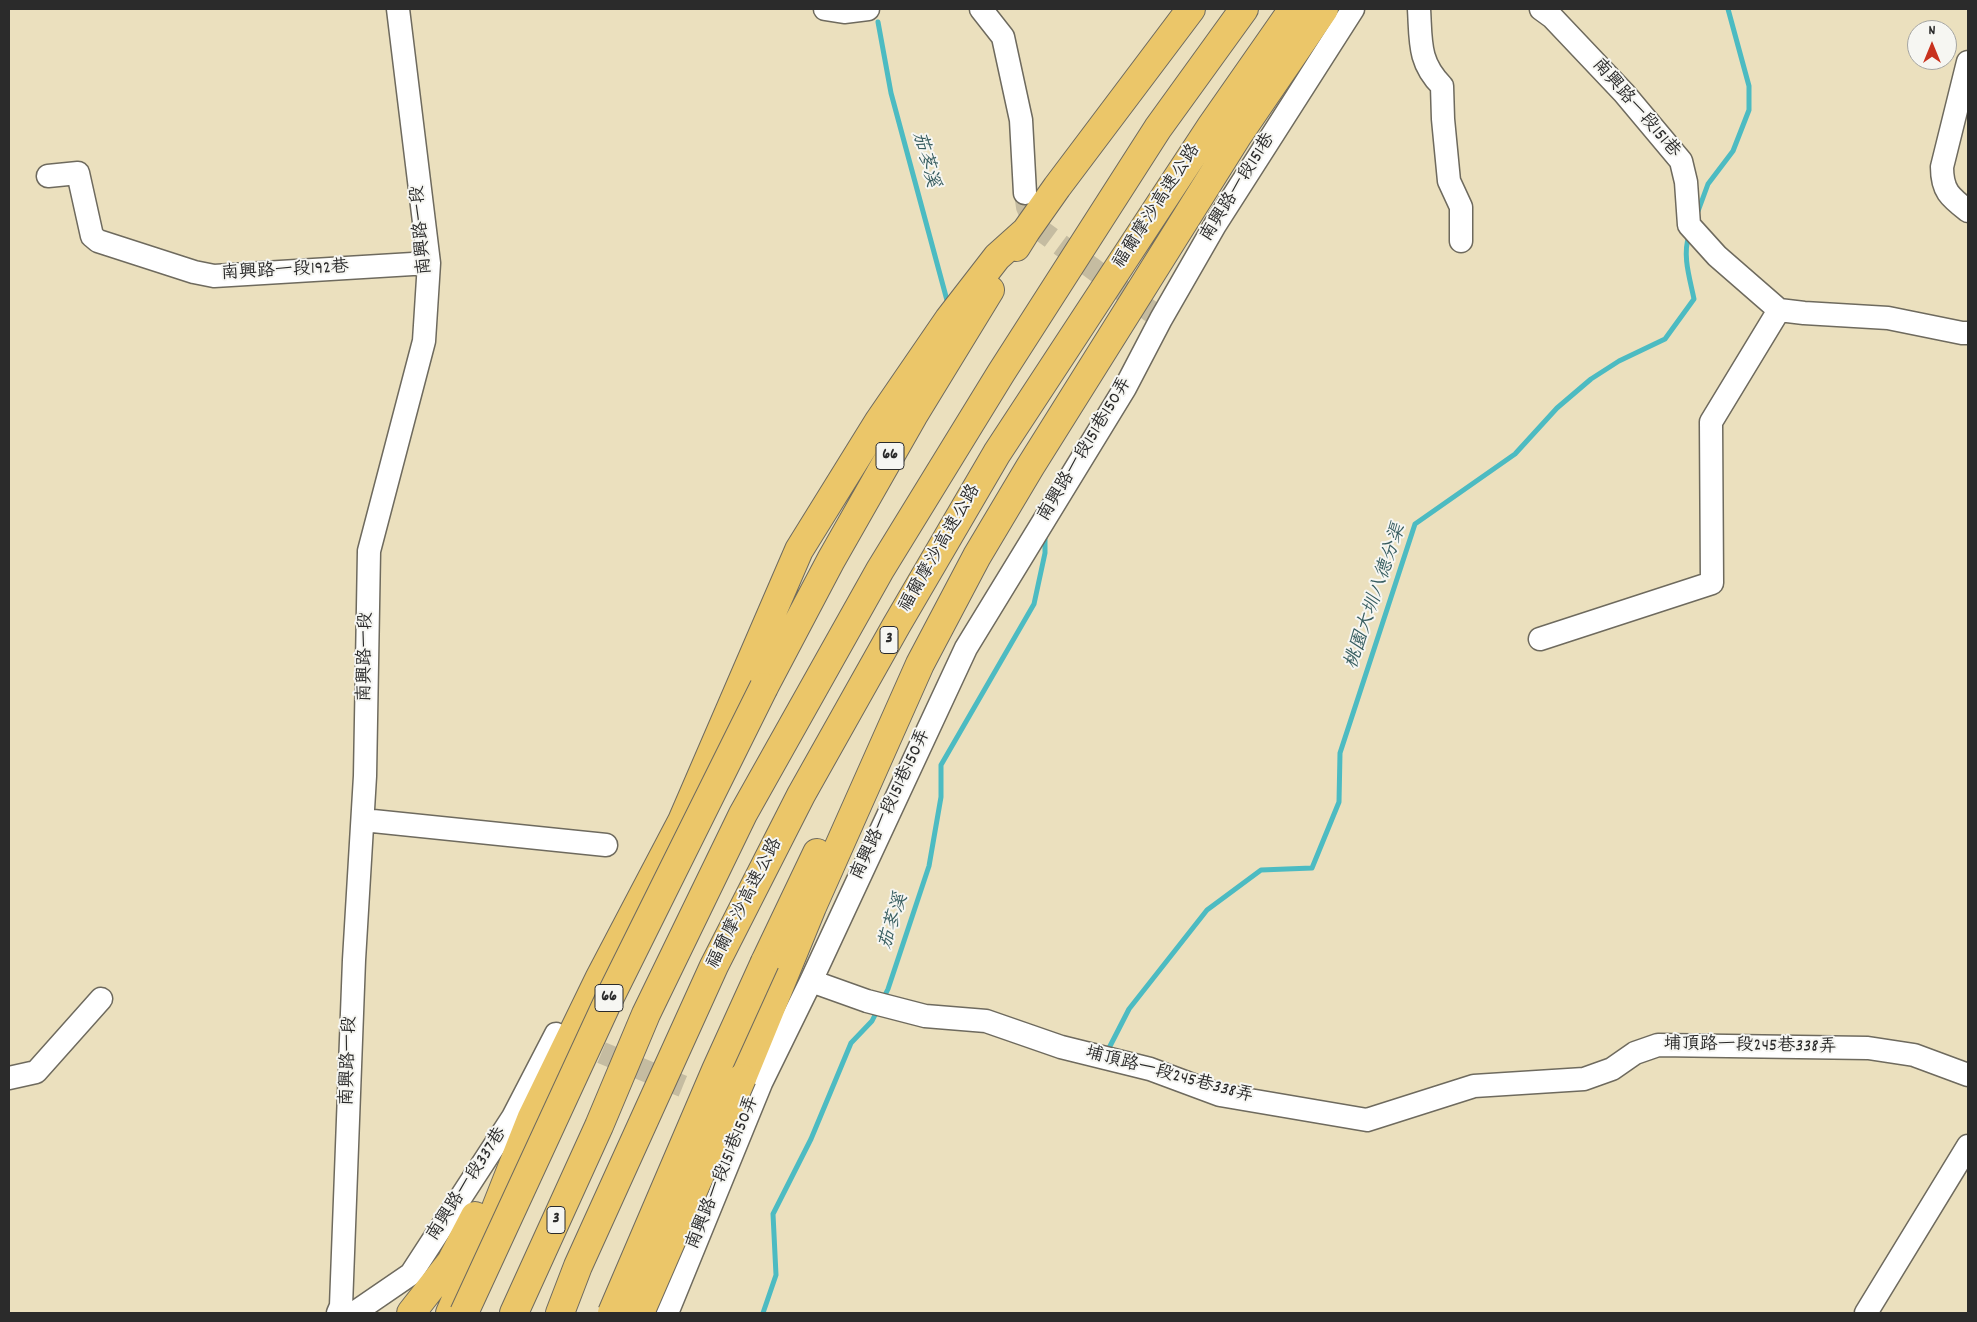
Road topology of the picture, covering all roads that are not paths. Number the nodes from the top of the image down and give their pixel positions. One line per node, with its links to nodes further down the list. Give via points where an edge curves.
1 (398, 9): 18 (street, 南興路一段)
2 (825, 9): 3 (street, via 844,12)
3 (868, 9)
4 (981, 9): 14 (street, via 1003,37 1021,120)
5 (1191, 9): 16 (highway)
6 (1244, 9): 38 (highway, 3, via 1158,128 1001,373 880,570 743,814 646,1014)
7 (1294, 9): 39 (highway, 福爾摩沙高速公路 / 3, via 1212,125 997,454 801,795 710,975 578,1266)
8 (1324, 9): 23 (highway, via 1238,135 1030,467 977,556)
9 (1353, 9): 20 (street, 南興路一段151巷, via 1214,225)
10 (1419, 9): 17 (street, via 1422,51 1431,75 1442,86 1449,181 1461,206)
11 (1541, 9): 19 (street, 南興路一段151巷, via 1624,93 1681,161 1693,230 1716,256)
12 (1968, 62): 15 (street, via 1942,166 1942,181 1950,198)
13 (48, 176): 18 (street, 南興路一段192巷, via 78,173 92,236 98,241 194,272 214,276)
14 (1025, 192)
15 (1968, 211)
16 (1026, 231): 31 (highway, via 997,257 949,319 879,421 799,550 682,821 599,979); 37 (highway, 66, bridge, via 898,441 764,687 609,999)
17 (1461, 240)
18 (429, 263): 24 (street, 南興路一段, via 424,341 369,551)
19 (1779, 310): 21 (street, via 1888,318); 22 (street, via 1711,422 1712,583)
20 (1161, 319): 26 (street, 南興路一段151巷150弄, via 1125,388 966,648)
21 (1968, 333)
22 (1540, 639)
23 (920, 664): 40 (highway, bridge, via 849,788 765,962); 41 (highway, bridge, via 812,907)
24 (363, 820): 25 (street); 33 (street, 南興路一段, via 354,960 341,1306)
25 (606, 845)
26 (811, 980): 29 (street, 埔頂路一段245巷338弄, via 867,1001 925,1016 986,1021 1061,1047 1150,1069 1220,1095 1367,1120 1474,1086 1584,1079 1612,1069 1634,1054 1658,1045 1868,1048 1914,1055); 42 (street, 南興路一段151巷150弄, via 751,1105)
27 (101, 1000): 30 (street, via 36,1072)
28 (556, 1034): 34 (street, 南興路一段337巷, via 513,1116 411,1274)
29 (1968, 1074)
30 (9, 1078)
31 (532, 1117): 35 (highway, via 451,1262); 36 (highway)
32 (1968, 1146): 43 (street)
33 (338, 1313)
34 (354, 1313)
35 (411, 1313)
36 (450, 1313)
37 (464, 1313)
38 (514, 1313)
39 (560, 1313)
40 (612, 1313)
41 (640, 1313)
42 (667, 1313)
43 (1866, 1313)

